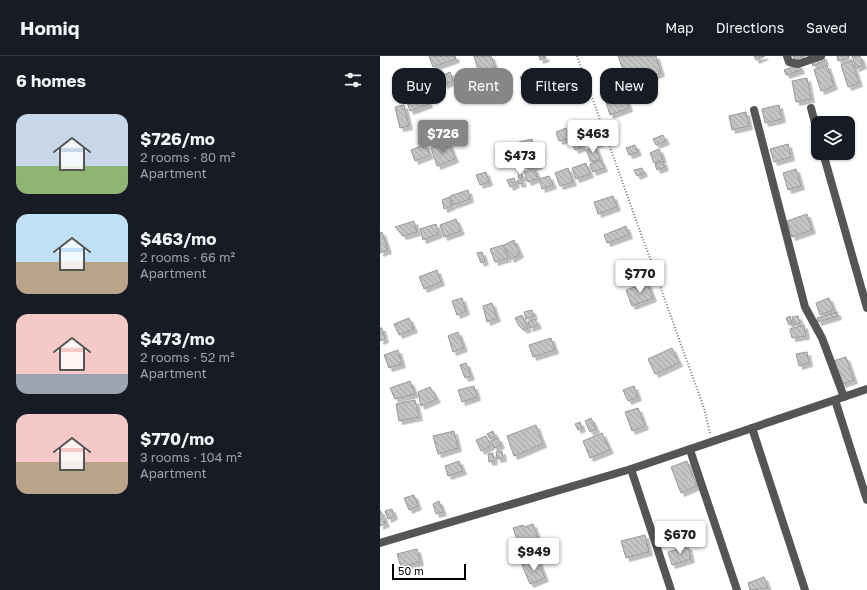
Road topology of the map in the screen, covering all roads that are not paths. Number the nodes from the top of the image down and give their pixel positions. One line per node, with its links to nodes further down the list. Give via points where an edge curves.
1 (787, 56): 2 (street, via 789,62 798,64)
2 (821, 56)
3 (811, 108): 5 (street)
4 (754, 110): 9 (street, via 805,307 822,338)
5 (813, 116)
6 (825, 160): 7 (street)
7 (867, 308)
8 (867, 389): 9 (street)
9 (840, 398): 10 (street); 13 (street)
10 (752, 428): 11 (street); 17 (street)
11 (690, 450): 12 (street); 16 (street)
12 (632, 469): 14 (street); 15 (street)
13 (867, 500)
14 (380, 543)
15 (670, 590)
16 (737, 590)
17 (805, 590)

